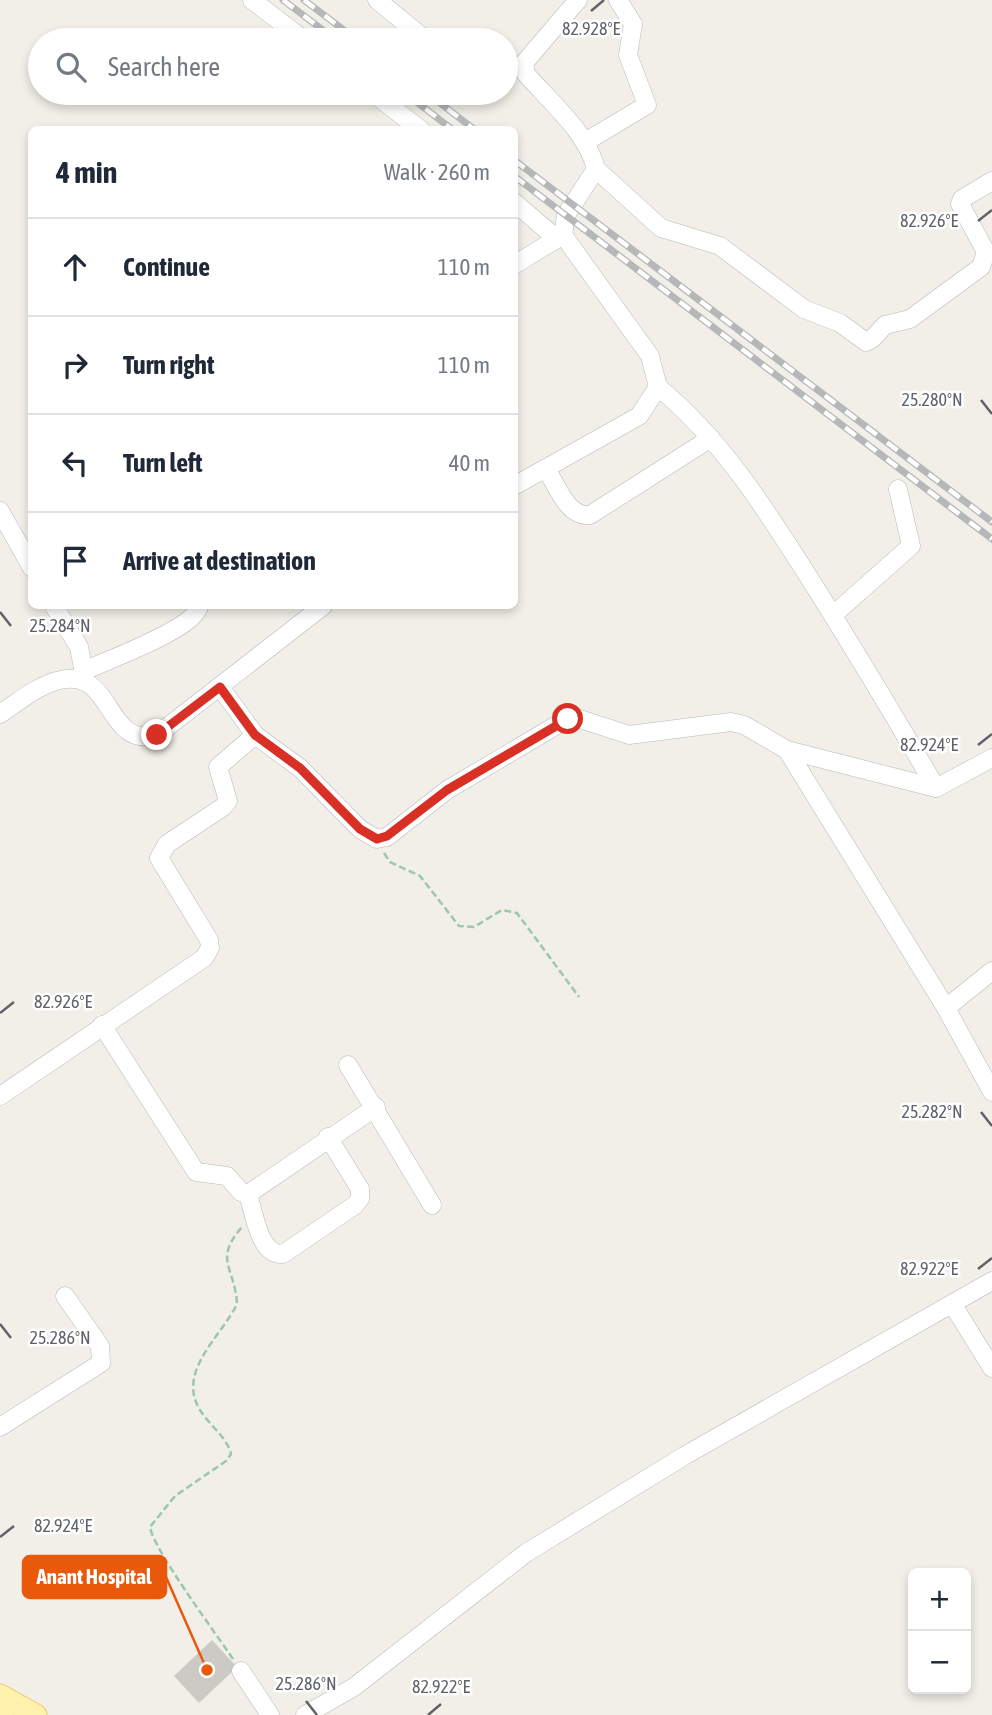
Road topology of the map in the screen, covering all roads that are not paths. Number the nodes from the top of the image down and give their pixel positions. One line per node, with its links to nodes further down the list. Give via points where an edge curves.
1 (253, 0): 5 (street)
2 (377, 0): 6 (street)
3 (578, 0): 7 (street)
4 (618, 0): 11 (street, via 634,24 628,55 648,105)
5 (289, 28)
6 (411, 28)
7 (524, 63): 8 (street); 11 (street, via 526,74)
8 (518, 65)
9 (389, 105): 10 (street)
10 (416, 126)
11 (585, 142): 12 (street)
12 (596, 169): 15 (street, via 566,215); 17 (street, via 661,228 720,246 804,309 840,323 866,342 885,325 910,318)
13 (992, 181): 17 (street, via 960,204 986,252)
14 (518, 205): 15 (street)
15 (560, 237): 16 (street); 18 (street, via 650,356)
16 (518, 263)
17 (989, 267)
18 (658, 387): 19 (street); 20 (street, via 639,416)
19 (711, 438): 20 (street, via 590,515 573,512); 28 (street, via 785,539)
20 (547, 470): 21 (street)
21 (518, 484)
22 (898, 489): 28 (street, via 911,546)
23 (0, 511): 24 (street)
24 (28, 561)
25 (56, 609): 29 (street, via 79,647)
26 (198, 609): 29 (street, via 141,647)
27 (319, 609): 30 (street)
28 (833, 615): 35 (street)
29 (85, 675): 30 (street, via 130,734 144,739 157,735); 31 (street, via 44,686)
30 (220, 687): 32 (street)
31 (0, 714)
32 (255, 735): 33 (street, via 300,768 360,829 377,839 447,790 568,719 629,735 731,722); 38 (street, via 218,767 228,801 167,844 159,858 210,948 204,958)
33 (787, 750): 35 (street); 37 (street)
34 (992, 758): 35 (street)
35 (936, 788)
36 (992, 971): 37 (street)
37 (946, 1008): 40 (street)
38 (102, 1026): 41 (street); 44 (street, via 196,1172 227,1176)
39 (348, 1065): 42 (street)
40 (992, 1092)
41 (0, 1096)
42 (376, 1107): 43 (street); 45 (street)
43 (328, 1137): 44 (street); 44 (street, via 360,1189 355,1205 277,1254 266,1247)
44 (248, 1194)
45 (432, 1205)
46 (992, 1281): 48 (street)
47 (65, 1296): 50 (street, via 100,1346 102,1363)
48 (953, 1305): 49 (street); 55 (street, via 684,1456 526,1553 354,1687)
49 (992, 1368)
50 (0, 1427)
51 (241, 1671): 54 (street)
52 (0, 1695): 53 (main road)
53 (36, 1715)
54 (270, 1715)
55 (305, 1715)

